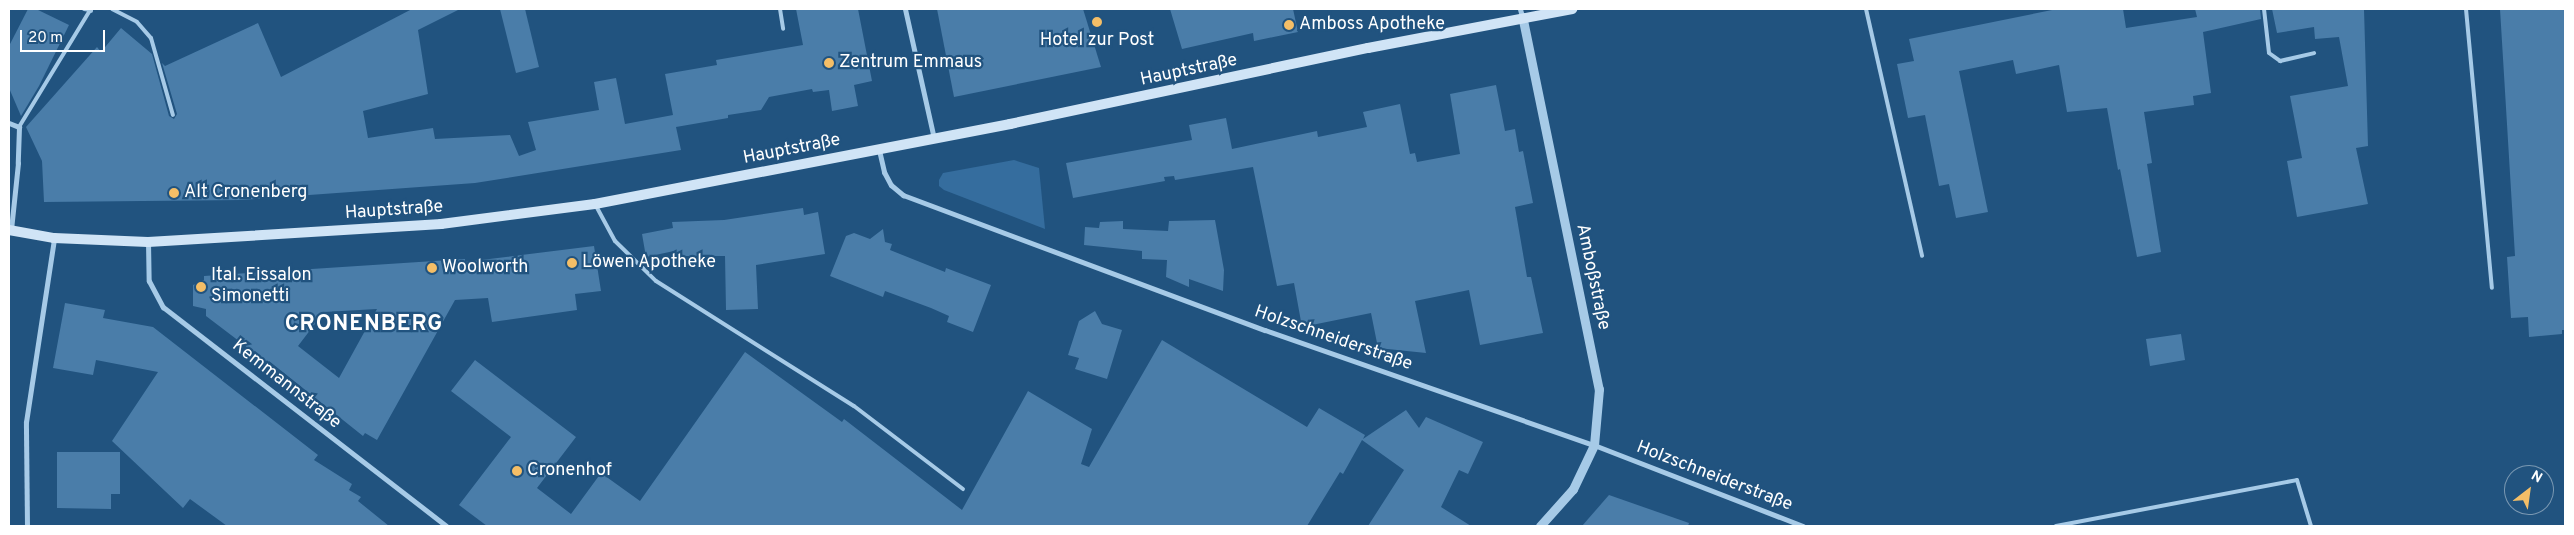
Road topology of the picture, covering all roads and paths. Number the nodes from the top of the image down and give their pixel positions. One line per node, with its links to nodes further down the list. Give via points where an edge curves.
1 (88, 9): 15 (lane)
2 (112, 9): 13 (lane, via 138,22 151,38)
3 (780, 9): 11 (lane)
4 (905, 9): 16 (street)
5 (1520, 9): 10 (street)
6 (1572, 9): 10 (main road, Hauptstraße)
7 (1866, 9): 22 (lane)
8 (2264, 9): 12 (lane, via 2269,53 2280,60)
9 (2466, 9): 23 (lane)
10 (1523, 20): 16 (main road, Hauptstraße, via 1368,48); 24 (street, Amboßstraße, via 1599,389)
11 (783, 29)
12 (2314, 53)
13 (173, 115)
14 (9, 123): 15 (street)
15 (19, 126): 19 (street)
16 (934, 139): 17 (main road, Hauptstraße)
17 (879, 150): 18 (main road, Hauptstraße); 24 (street, Holzschneiderstraße, via 884,172 891,185 903,195 1265,330)
18 (595, 204): 21 (main road, Hauptstraße, via 441,224); 25 (lane, via 615,241 656,281 854,406)
19 (10, 230): 20 (main road, Hauptstraße)
20 (54, 238): 21 (main road, Hauptstraße); 26 (street, via 26,422)
21 (148, 242): 27 (street, Kemmannstraße, via 149,281 163,307)
22 (1922, 256)
23 (2492, 288)
24 (1594, 445): 28 (street, Amboßstraße, via 1573,489); 29 (street, Holzschneiderstraße)
25 (963, 489)
26 (27, 526)
27 (446, 526)
28 (1540, 526)
29 (1803, 526)
30 (2056, 526): 31 (lane, via 2297,480)
31 (2311, 526)

